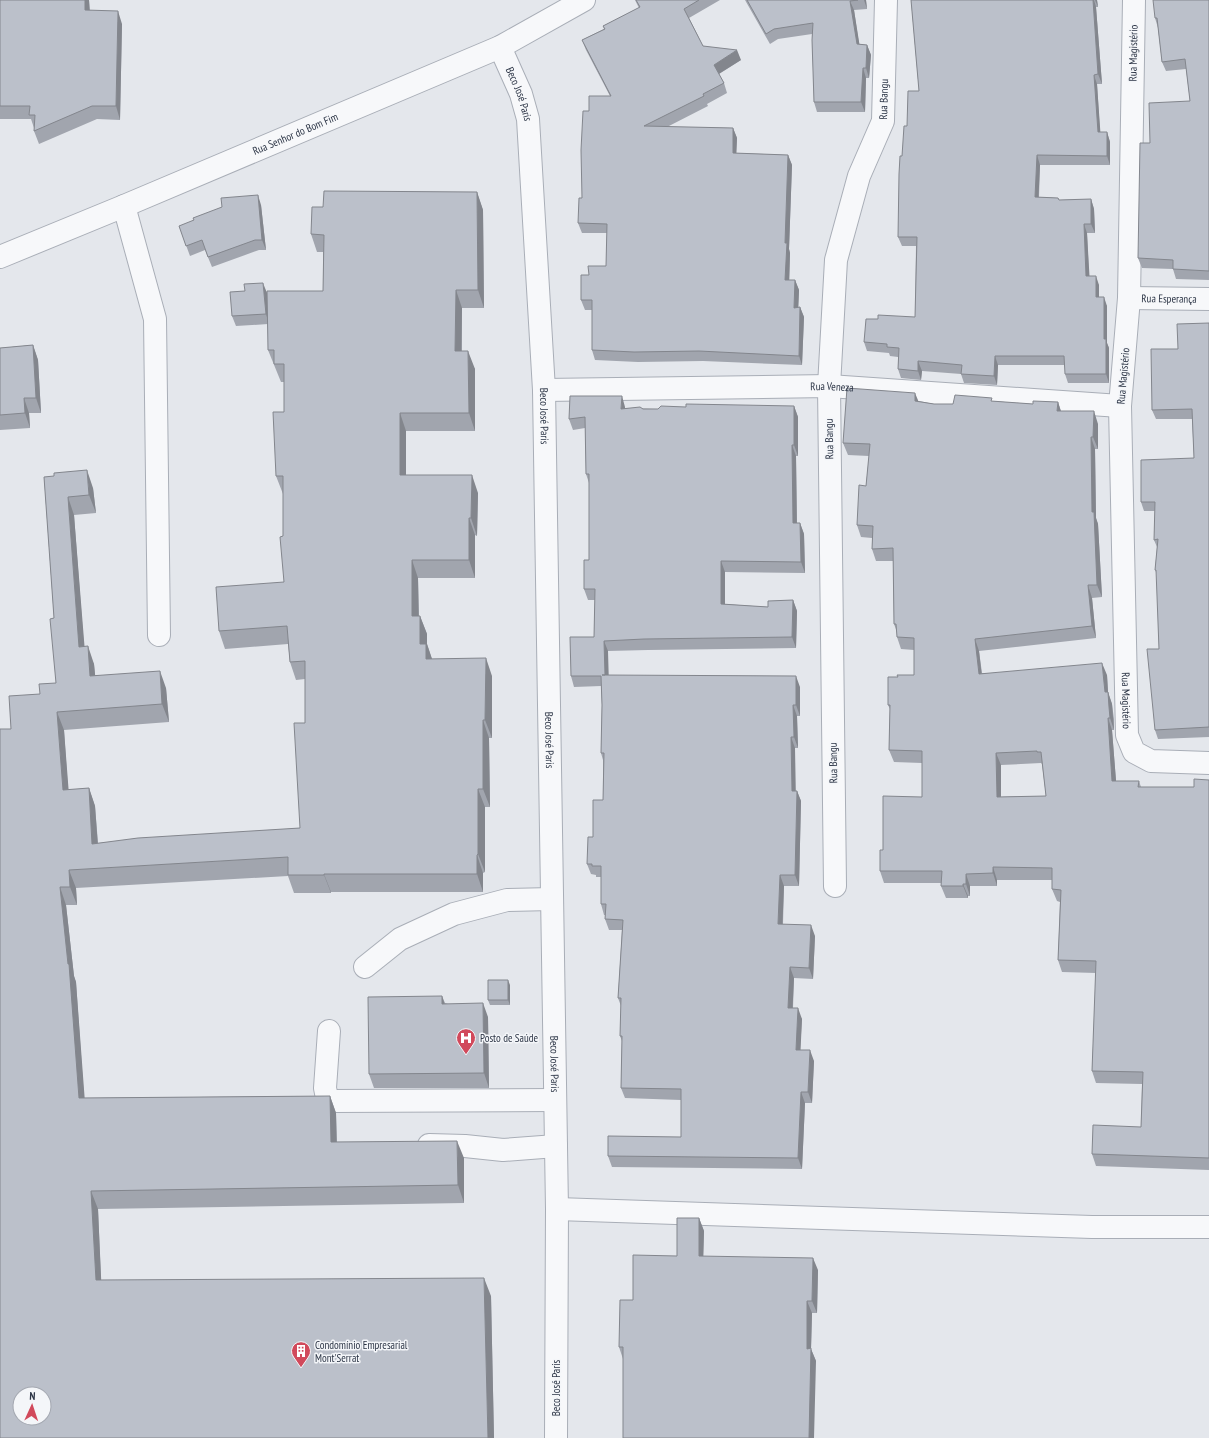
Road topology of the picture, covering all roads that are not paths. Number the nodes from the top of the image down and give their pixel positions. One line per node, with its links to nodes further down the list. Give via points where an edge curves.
1 (584, 0): 4 (street, Rua Senhor do Bom Fim)
2 (886, 0): 9 (street, Rua Bangu, via 883,121 859,176 836,260)
3 (1134, 0): 7 (street, Rua Magistério)
4 (500, 47): 5 (street, Rua Senhor do Bom Fim); 10 (street, Beco José Paris, via 521,94 528,119)
5 (124, 206): 6 (street, Rua Senhor do Bom Fim); 12 (street, via 155,319)
6 (0, 257)
7 (1129, 298): 8 (street, Rua Esperança); 11 (street, Rua Magistério)
8 (1209, 299)
9 (829, 386): 10 (street, Rua Veneza); 11 (street, Rua Veneza); 14 (street, Rua Bangu)
10 (544, 390): 15 (street, Beco José Paris)
11 (1120, 406): 13 (street, Rua Magistério, via 1127,736 1134,752 1151,761)
12 (159, 635)
13 (1209, 763)
14 (835, 886)
15 (552, 899): 16 (street, via 506,900 454,914 400,939); 18 (street, Beco José Paris)
16 (365, 968)
17 (329, 1031): 18 (street, via 324,1088 327,1098 332,1101)
18 (555, 1100): 20 (street, Beco José Paris)
19 (412, 1145): 20 (street, via 504,1150)
20 (556, 1146): 21 (street, Beco José Paris)
21 (557, 1209): 22 (street, via 1084,1227); 23 (street, Beco José Paris)
22 (1209, 1227)
23 (556, 1438)

